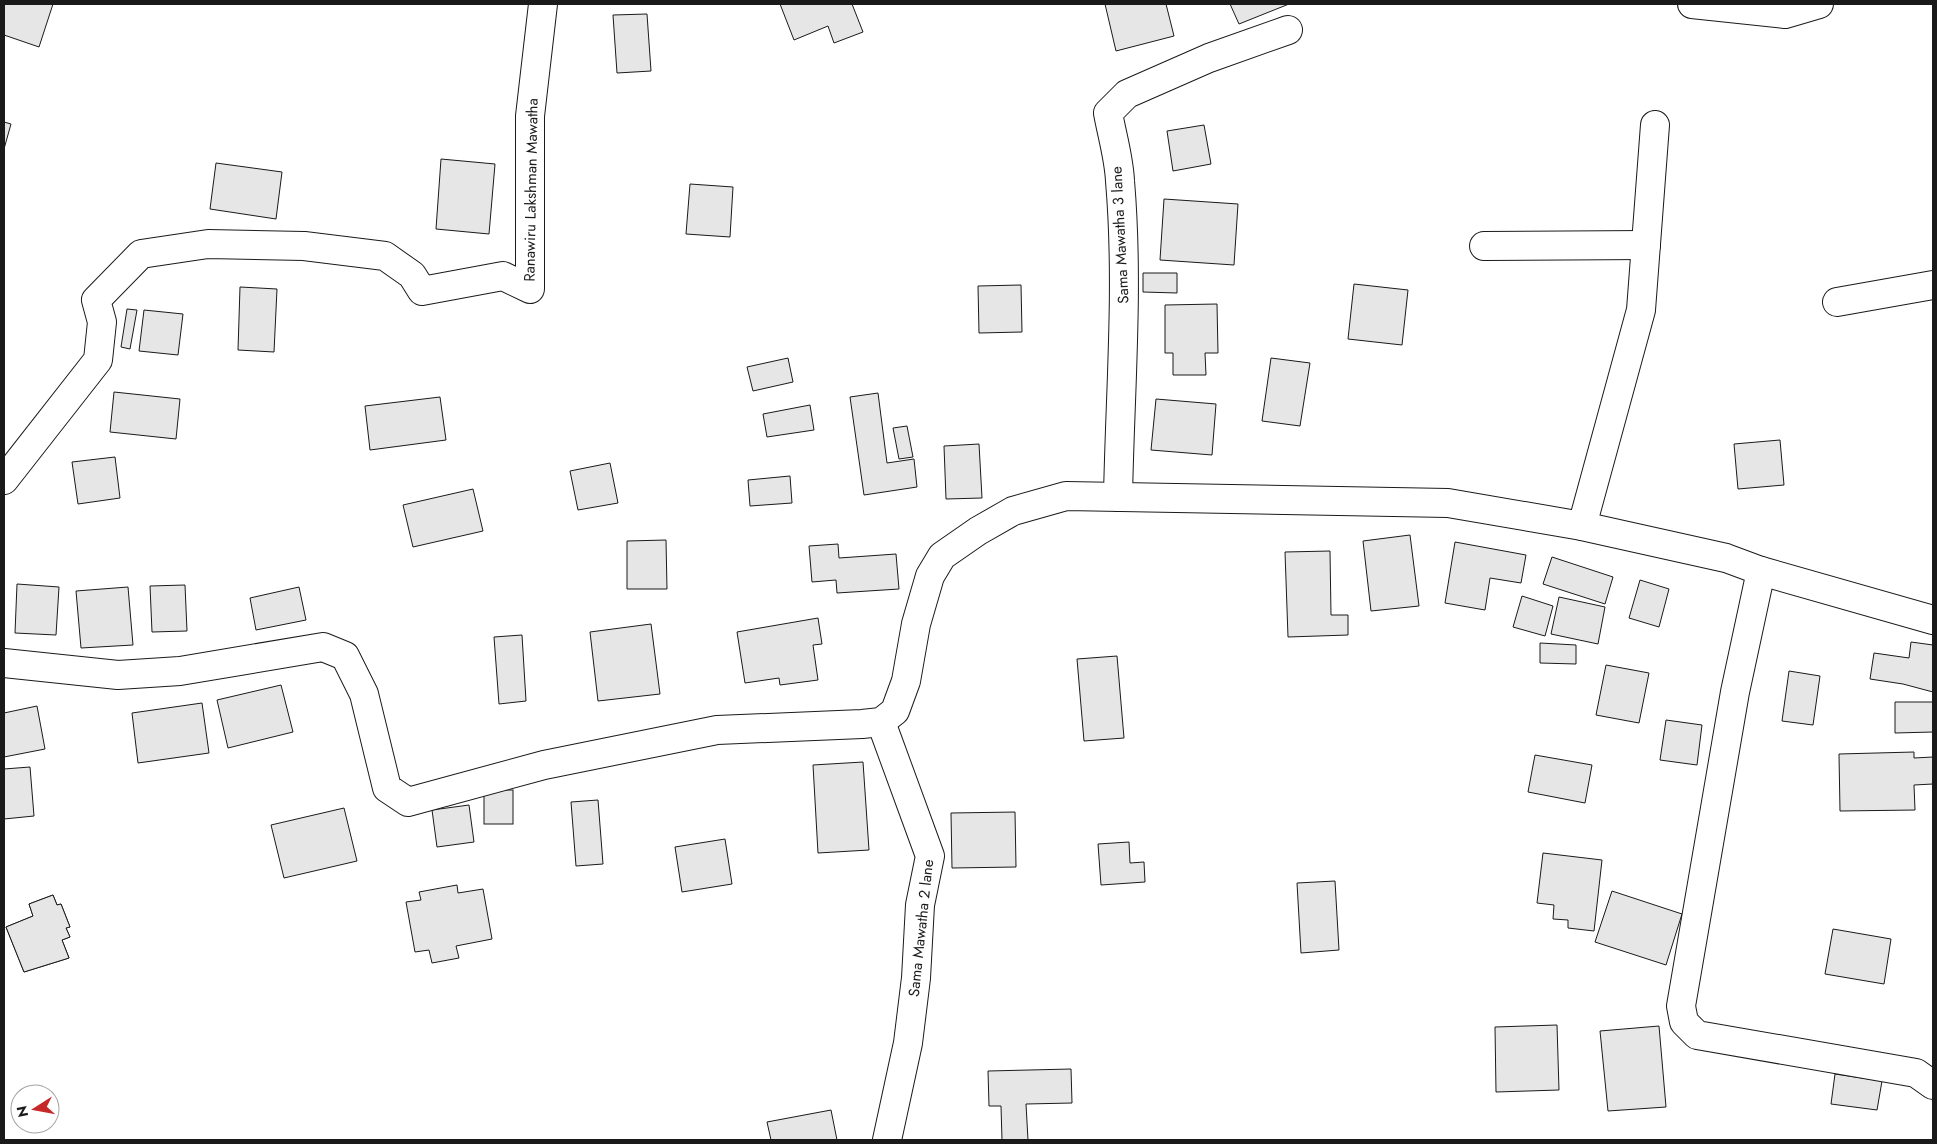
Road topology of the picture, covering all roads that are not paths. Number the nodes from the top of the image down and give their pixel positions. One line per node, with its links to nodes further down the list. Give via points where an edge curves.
1 (543, 4): 10 (street, Ranawiru Lakshman Mawatha, via 530,116 530,289 503,276 422,291 412,275 385,256 304,246 208,244 141,254 96,300 102,322 98,360)
2 (1692, 4): 3 (street, via 1785,14)
3 (1819, 4)
4 (1288, 30): 11 (street, Sama Mawatha 3 lane, via 1209,58 1127,94 1108,113 1120,178 1123,244)
5 (1655, 125): 6 (street)
6 (1646, 245): 7 (street); 12 (street, via 1641,310)
7 (1484, 246)
8 (1933, 285): 9 (street)
9 (1837, 302)
10 (4, 480)
11 (1118, 497): 12 (street, via 1448,503); 16 (street, via 1066,496 1014,511 942,556 930,576 916,624 906,681 895,711)
12 (1582, 526): 13 (street, via 1726,558)
13 (1760, 571): 14 (street); 17 (street, via 1735,692 1680,1006 1684,1022 1697,1035 1916,1073)
14 (1933, 620)
15 (4, 663): 16 (street, via 118,674 180,671 323,647 346,656 364,694 387,788 408,802 544,765 717,730)
16 (881, 722): 18 (street, Sama Mawatha 2 lane, via 930,856 920,905 908,1043)
17 (1933, 1085)
18 (887, 1140)

